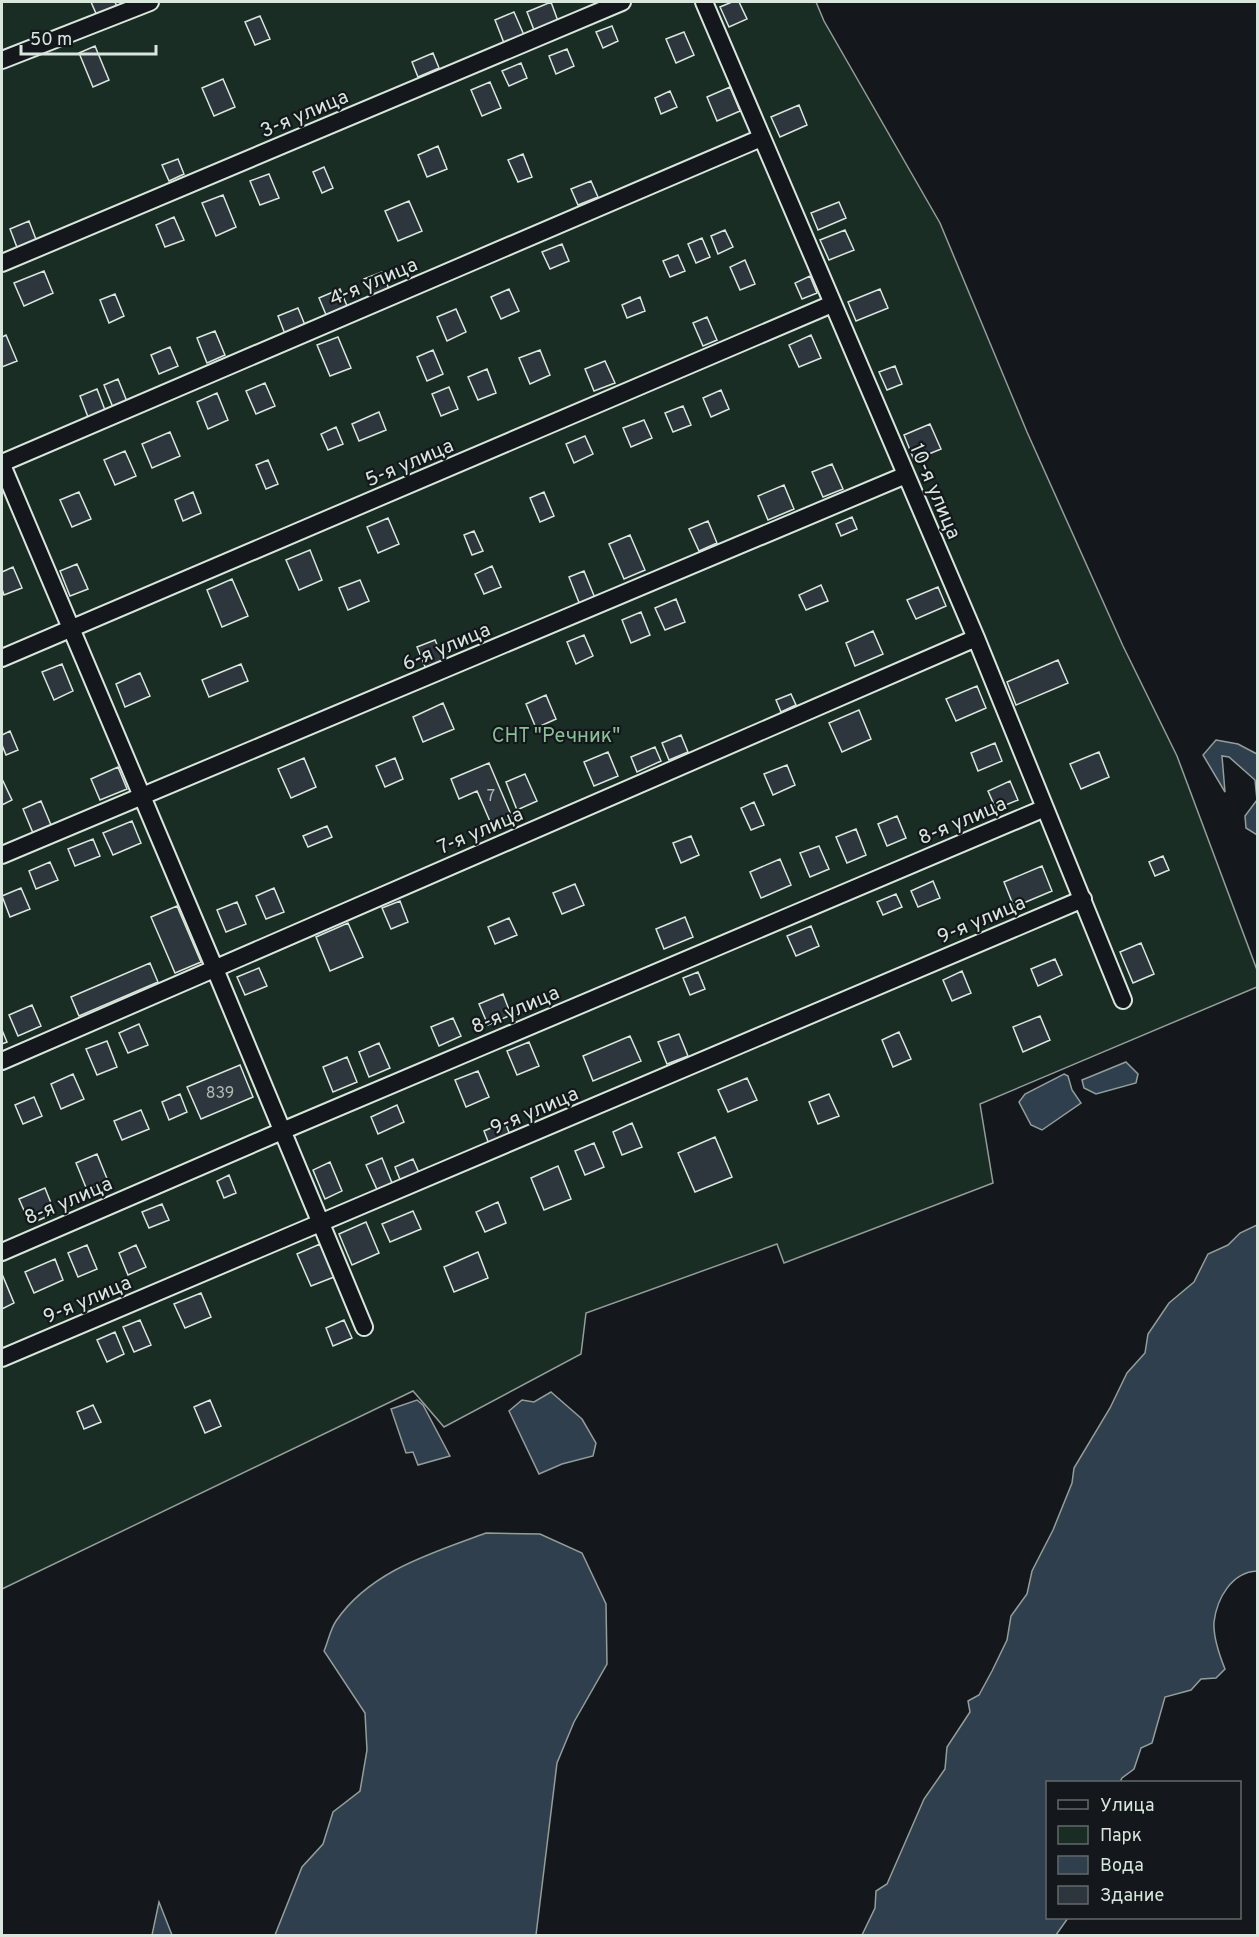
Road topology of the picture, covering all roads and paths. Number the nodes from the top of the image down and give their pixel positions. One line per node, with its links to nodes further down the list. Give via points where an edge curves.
1 (150, 2): 4 (street)
2 (622, 2): 6 (street, 3-я улица)
3 (704, 2): 5 (street, 10-я улица)
4 (2, 60)
5 (761, 138): 7 (street, 10-я улица); 8 (street, 4-я улица)
6 (2, 263)
7 (832, 304): 9 (street, 10-я улица); 10 (street, 5-я улица)
8 (2, 464): 10 (street)
9 (906, 475): 11 (street, 10-я улица); 13 (street, 6-я улица)
10 (71, 629): 12 (street, 5-я улица); 13 (street)
11 (976, 638): 14 (street, 10-я улица); 17 (street, 7-я улица)
12 (2, 658)
13 (142, 797): 15 (street, 6-я улица); 17 (street)
14 (1045, 808): 16 (street, 10-я улица); 20 (street, 8-я улица)
15 (2, 855)
16 (1083, 899): 18 (street, 10-я улица); 21 (street, 9-я улица)
17 (215, 969): 19 (street, 7-я улица); 20 (street)
18 (1123, 1000)
19 (2, 1062)
20 (282, 1131): 21 (street); 22 (street, 8-я улица)
21 (320, 1224): 23 (street); 24 (street, 9-я улица)
22 (2, 1252)
23 (364, 1327)
24 (2, 1358)

